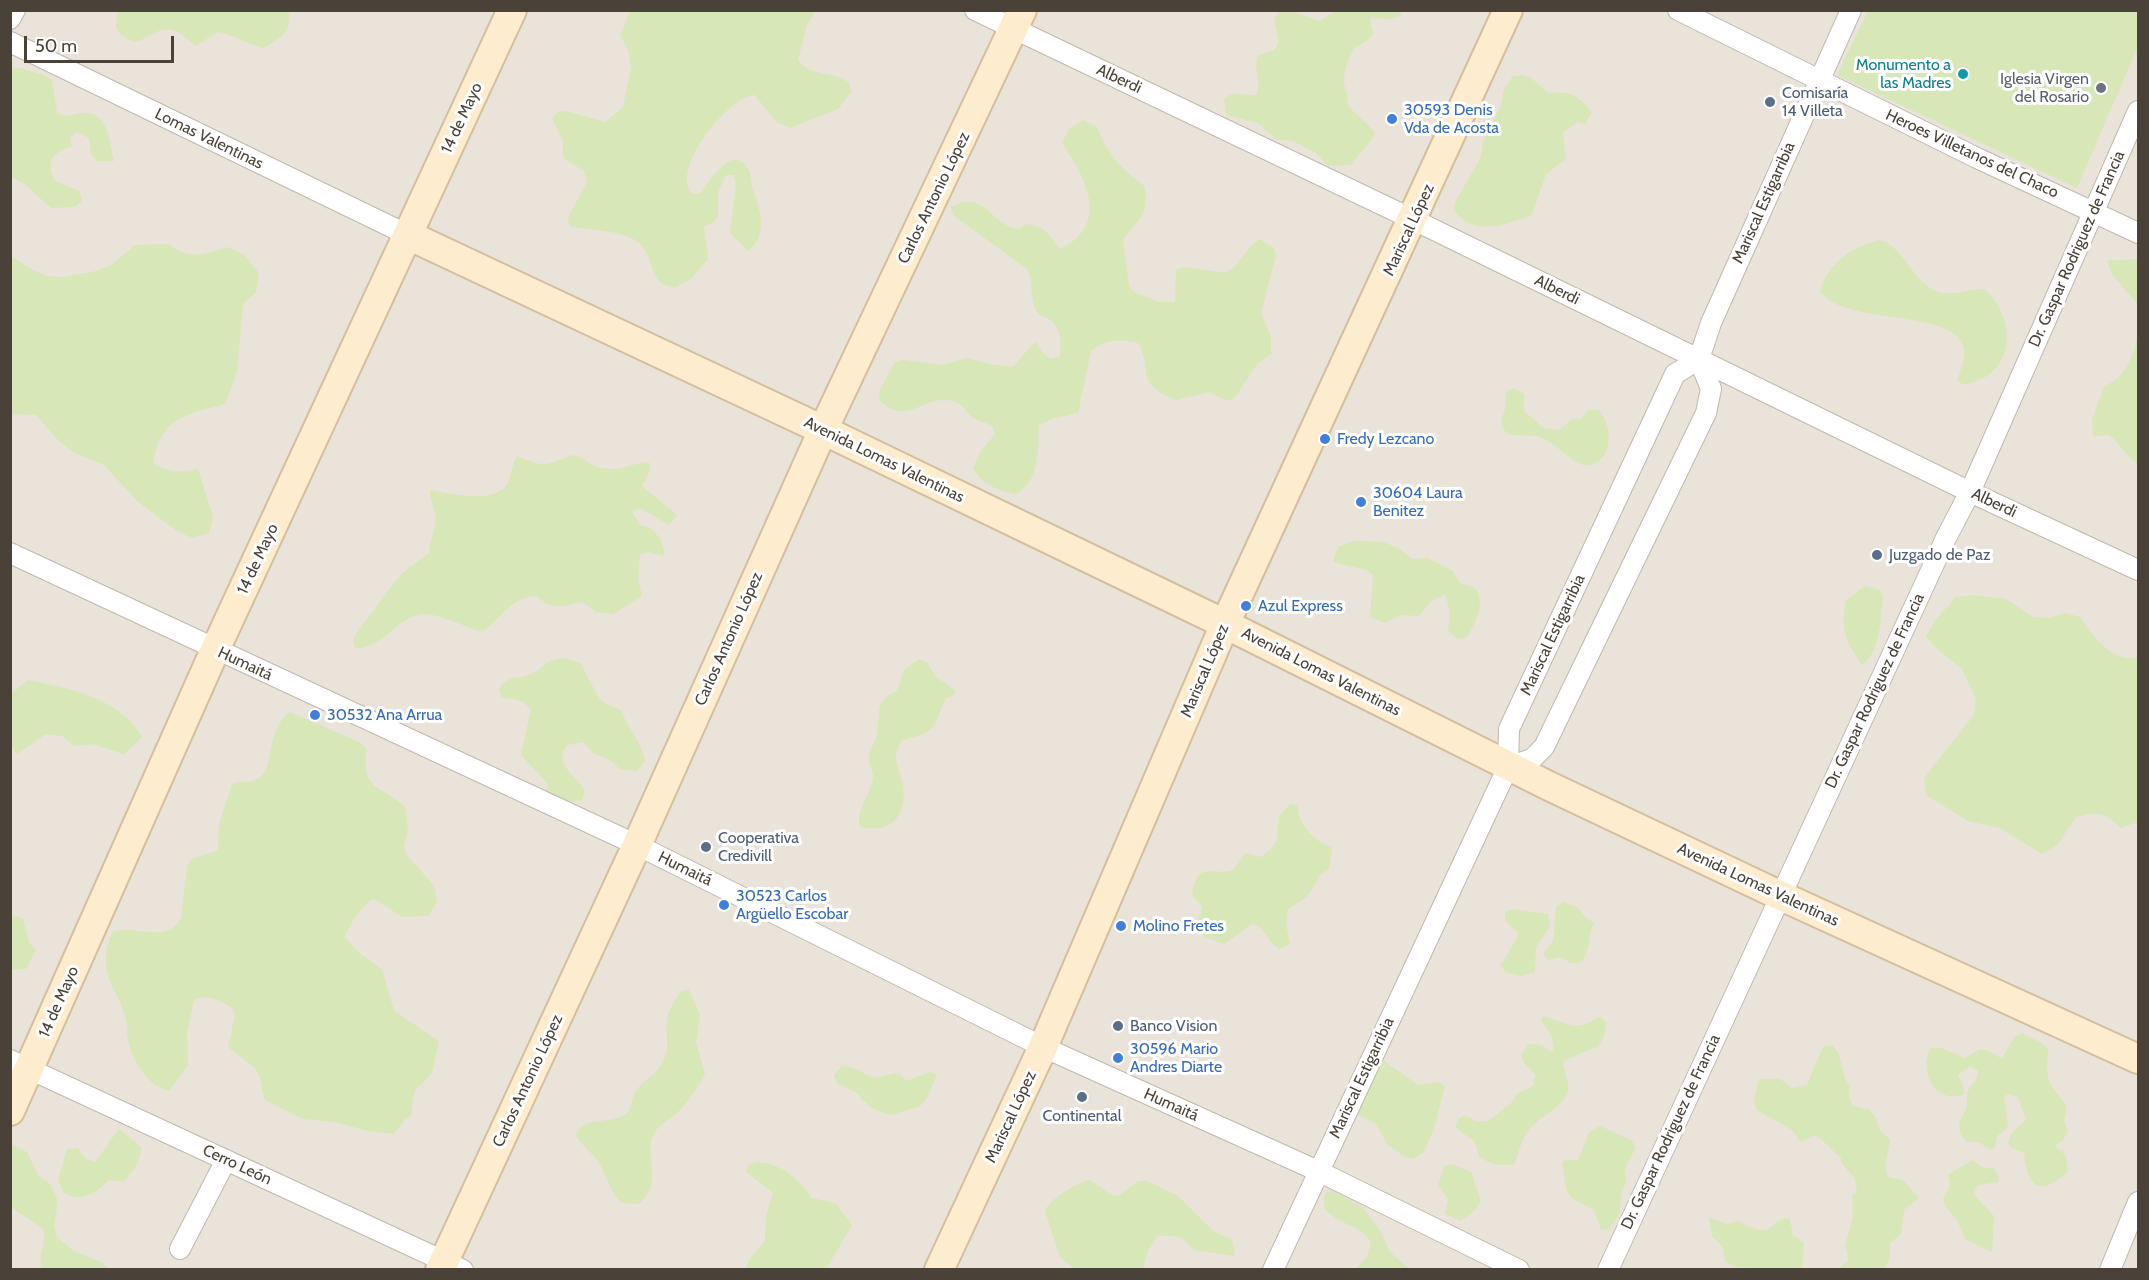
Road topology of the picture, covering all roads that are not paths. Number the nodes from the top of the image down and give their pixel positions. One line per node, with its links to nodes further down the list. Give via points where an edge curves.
1 (15, 10): 7 (street)
2 (512, 10): 15 (street, 14 de Mayo)
3 (975, 10): 8 (street, Alberdi)
4 (1508, 10): 13 (street, Mariscal López)
5 (1678, 10): 10 (street, Heroes Villetanos del Chaco)
6 (1851, 10): 10 (street, Mariscal Estigarribia)
7 (10, 20)
8 (1018, 20): 13 (street, Alberdi); 17 (street, Carlos Antonio López)
9 (10, 42): 15 (street, Lomas Valentinas)
10 (1819, 79): 12 (street, Heroes Villetanos del Chaco, via 1955,148); 16 (street, Mariscal Estigarribia, via 1711,323)
11 (2139, 111): 12 (street, Dr. Gaspar Rodriguez de Francia)
12 (2093, 211): 14 (street, Heroes Villetanos del Chaco); 18 (street, Dr. Gaspar Rodriguez de Francia)
13 (1414, 220): 16 (street, Alberdi); 21 (street, Mariscal López)
14 (2139, 233)
15 (408, 235): 17 (street, Avenida Lomas Valentinas); 22 (street, 14 de Mayo)
16 (1699, 359): 18 (street, Alberdi); 23 (street, Mariscal Estigarribia, via 1675,374 1509,729); 23 (street, via 1710,389 1706,413 1544,747 1532,759)
17 (823, 430): 21 (street, Avenida Lomas Valentinas); 24 (street, Carlos Antonio López)
18 (1970, 492): 20 (street, Alberdi); 25 (street, Dr. Gaspar Rodriguez de Francia)
19 (10, 553): 22 (street, Humaitá)
20 (2139, 570)
21 (1226, 624): 23 (street, Avenida Lomas Valentinas); 26 (street, Mariscal López)
22 (215, 650): 24 (street, Humaitá); 28 (street, 14 de Mayo)
23 (1508, 767): 25 (street, Avenida Lomas Valentinas); 31 (street, Mariscal Estigarribia)
24 (637, 845): 26 (street, Humaitá); 34 (street, Carlos Antonio López)
25 (1779, 895): 27 (street, Avenida Lomas Valentinas); 38 (street, Dr. Gaspar Rodriguez de Francia)
26 (1043, 1047): 31 (street, Humaitá); 35 (street, Mariscal López)
27 (2139, 1059)
28 (20, 1065): 29 (street, 14 de Mayo); 30 (street, Cerro León)
29 (10, 1111)
30 (226, 1160): 33 (street); 34 (street, Cerro León)
31 (1318, 1171): 36 (street, Mariscal Estigarribia); 37 (street, Humaitá)
32 (2139, 1202): 39 (street)
33 (180, 1249)
34 (449, 1266)
35 (939, 1269)
36 (1273, 1269)
37 (1519, 1269)
38 (1608, 1269)
39 (2110, 1269)

